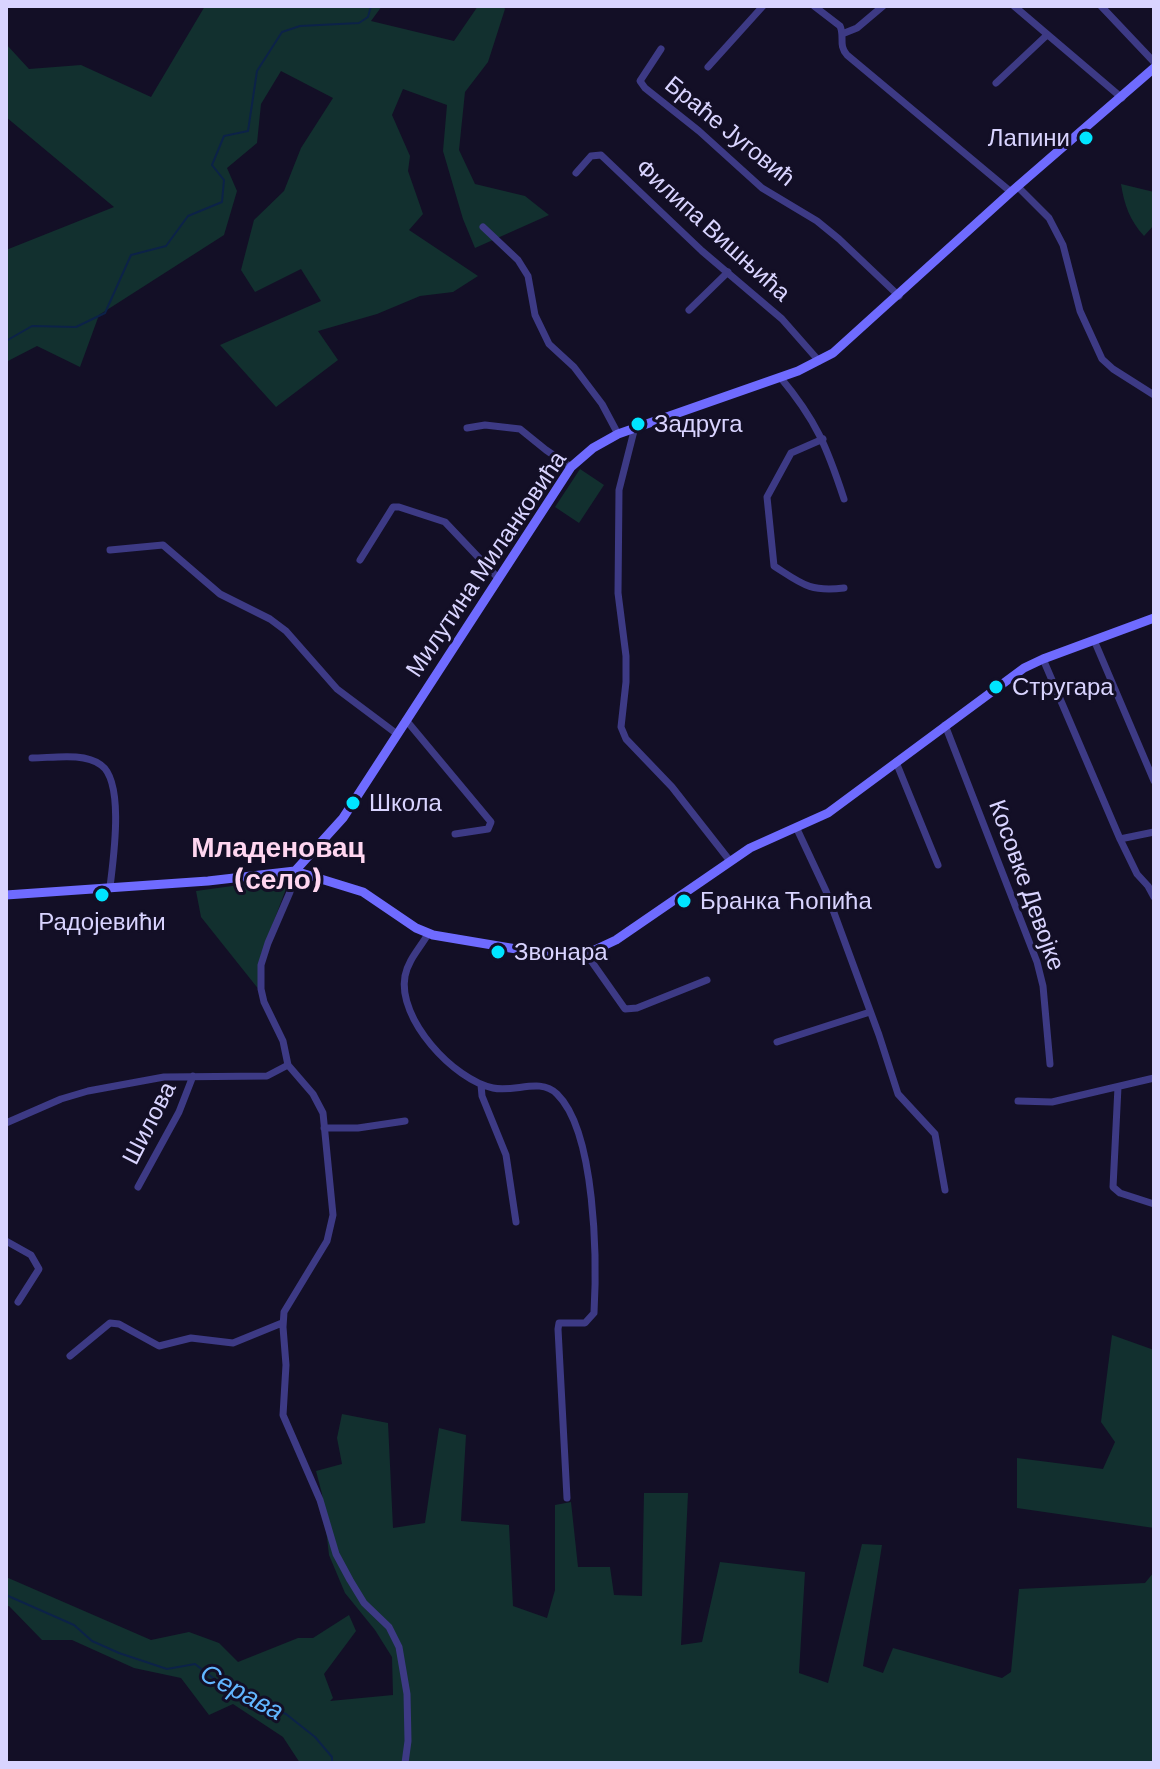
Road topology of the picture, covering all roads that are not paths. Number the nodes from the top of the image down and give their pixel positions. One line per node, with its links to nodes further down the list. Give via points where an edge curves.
1 (763, 6): 10 (street)
2 (814, 6): 6 (street)
3 (883, 6): 6 (street)
4 (1014, 6): 7 (street)
5 (1101, 6): 9 (street)
6 (842, 34): 15 (street, via 847,55)
7 (1047, 35): 12 (street); 13 (street)
8 (661, 49): 18 (street, Браће Југовић, via 640,81 645,88 762,188 828,230)
9 (1154, 62)
10 (708, 67)
11 (1154, 68): 13 (main road, Милутина Миланковића)
12 (996, 83)
13 (1122, 98): 15 (main road, Милутина Миланковића)
14 (576, 173): 17 (street, Филипа Вишњића, via 591,156 601,155)
15 (1014, 189): 18 (main road, Милутина Миланковића); 22 (street, via 1049,218 1063,245 1080,311 1102,359)
16 (483, 227): 25 (street, via 518,260 549,344 574,367)
17 (728, 272): 19 (street); 20 (street, Филипа Вишњића, via 782,319)
18 (899, 296): 20 (main road, Милутина Миланковића)
19 (689, 310)
20 (819, 361): 21 (main road, Милутина Миланковића)
21 (780, 377): 23 (main road, Милутина Миланковића); 26 (street)
22 (1154, 395)
23 (635, 427): 25 (main road, Милутина Миланковића); 46 (street, via 619,490 618,593 626,682 621,727)
24 (467, 428): 27 (street, via 520,429)
25 (618, 434): 27 (main road, Милутина Миланковића)
26 (823, 439): 28 (street); 32 (street, via 791,453 767,497 774,566 806,588)
27 (571, 467): 31 (main road, Милутина Миланковића)
28 (844, 499)
29 (110, 550): 38 (street, via 163,545 220,594 286,631 337,689)
30 (360, 560): 31 (street, via 393,507 399,507 445,522)
31 (498, 578): 36 (main road, Милутина Миланковића)
32 (844, 588)
33 (1154, 618): 34 (main road)
34 (1094, 640): 35 (main road); 41 (street)
35 (1043, 659): 37 (main road); 45 (street)
36 (406, 720): 38 (main road, Милутина Миланковића); 44 (street, via 491,822 486,830)
37 (945, 725): 40 (main road); 57 (street, Косовке Девојке, via 1037,962)
38 (397, 734): 48 (main road, Милутина Миланковића, via 334,830)
39 (32, 758): 49 (street, via 79,758 107,771 117,819)
40 (896, 762): 42 (main road, via 828,813); 47 (street)
41 (1154, 781)
42 (797, 829): 46 (main road); 55 (street)
43 (1154, 832): 45 (street)
44 (455, 834)
45 (1120, 839): 51 (street)
46 (730, 861): 53 (main road)
47 (938, 865)
48 (295, 871): 49 (main road); 52 (main road, via 363,892); 58 (street, via 260,980)
49 (110, 887): 50 (main road)
50 (6, 895)
51 (1154, 897)
52 (428, 934): 53 (main road, via 561,956); 61 (street, via 406,970 407,1002 444,1060)
53 (587, 955): 54 (street, via 625,1009)
54 (707, 980)
55 (870, 1012): 56 (street); 68 (street, via 898,1094 935,1134)
56 (777, 1042)
57 (1050, 1064)
58 (288, 1065): 59 (street, via 267,1076); 66 (street, via 316,1098)
59 (193, 1076): 65 (street, via 88,1091); 67 (street, Шилова)
60 (1154, 1078): 62 (street)
61 (481, 1085): 70 (street, via 506,1155); 75 (street, via 506,1090 540,1085 557,1093 587,1163 594,1313 585,1323 559,1323 558,1329)
62 (1118, 1087): 63 (street, via 1052,1102); 69 (street, via 1113,1187)
63 (1018, 1101)
64 (405, 1121): 66 (street)
65 (6, 1123)
66 (324, 1128): 73 (street, via 332,1227)
67 (138, 1187)
68 (945, 1190)
69 (1154, 1204)
70 (516, 1222)
71 (6, 1241): 72 (street, via 31,1255 39,1269)
72 (18, 1302)
73 (282, 1323): 74 (street, via 233,1343 191,1338 159,1346 110,1323); 76 (street, via 284,1418 336,1554 364,1603 383,1620 399,1647 407,1694)
74 (70, 1356)
75 (567, 1498)
76 (405, 1763)

